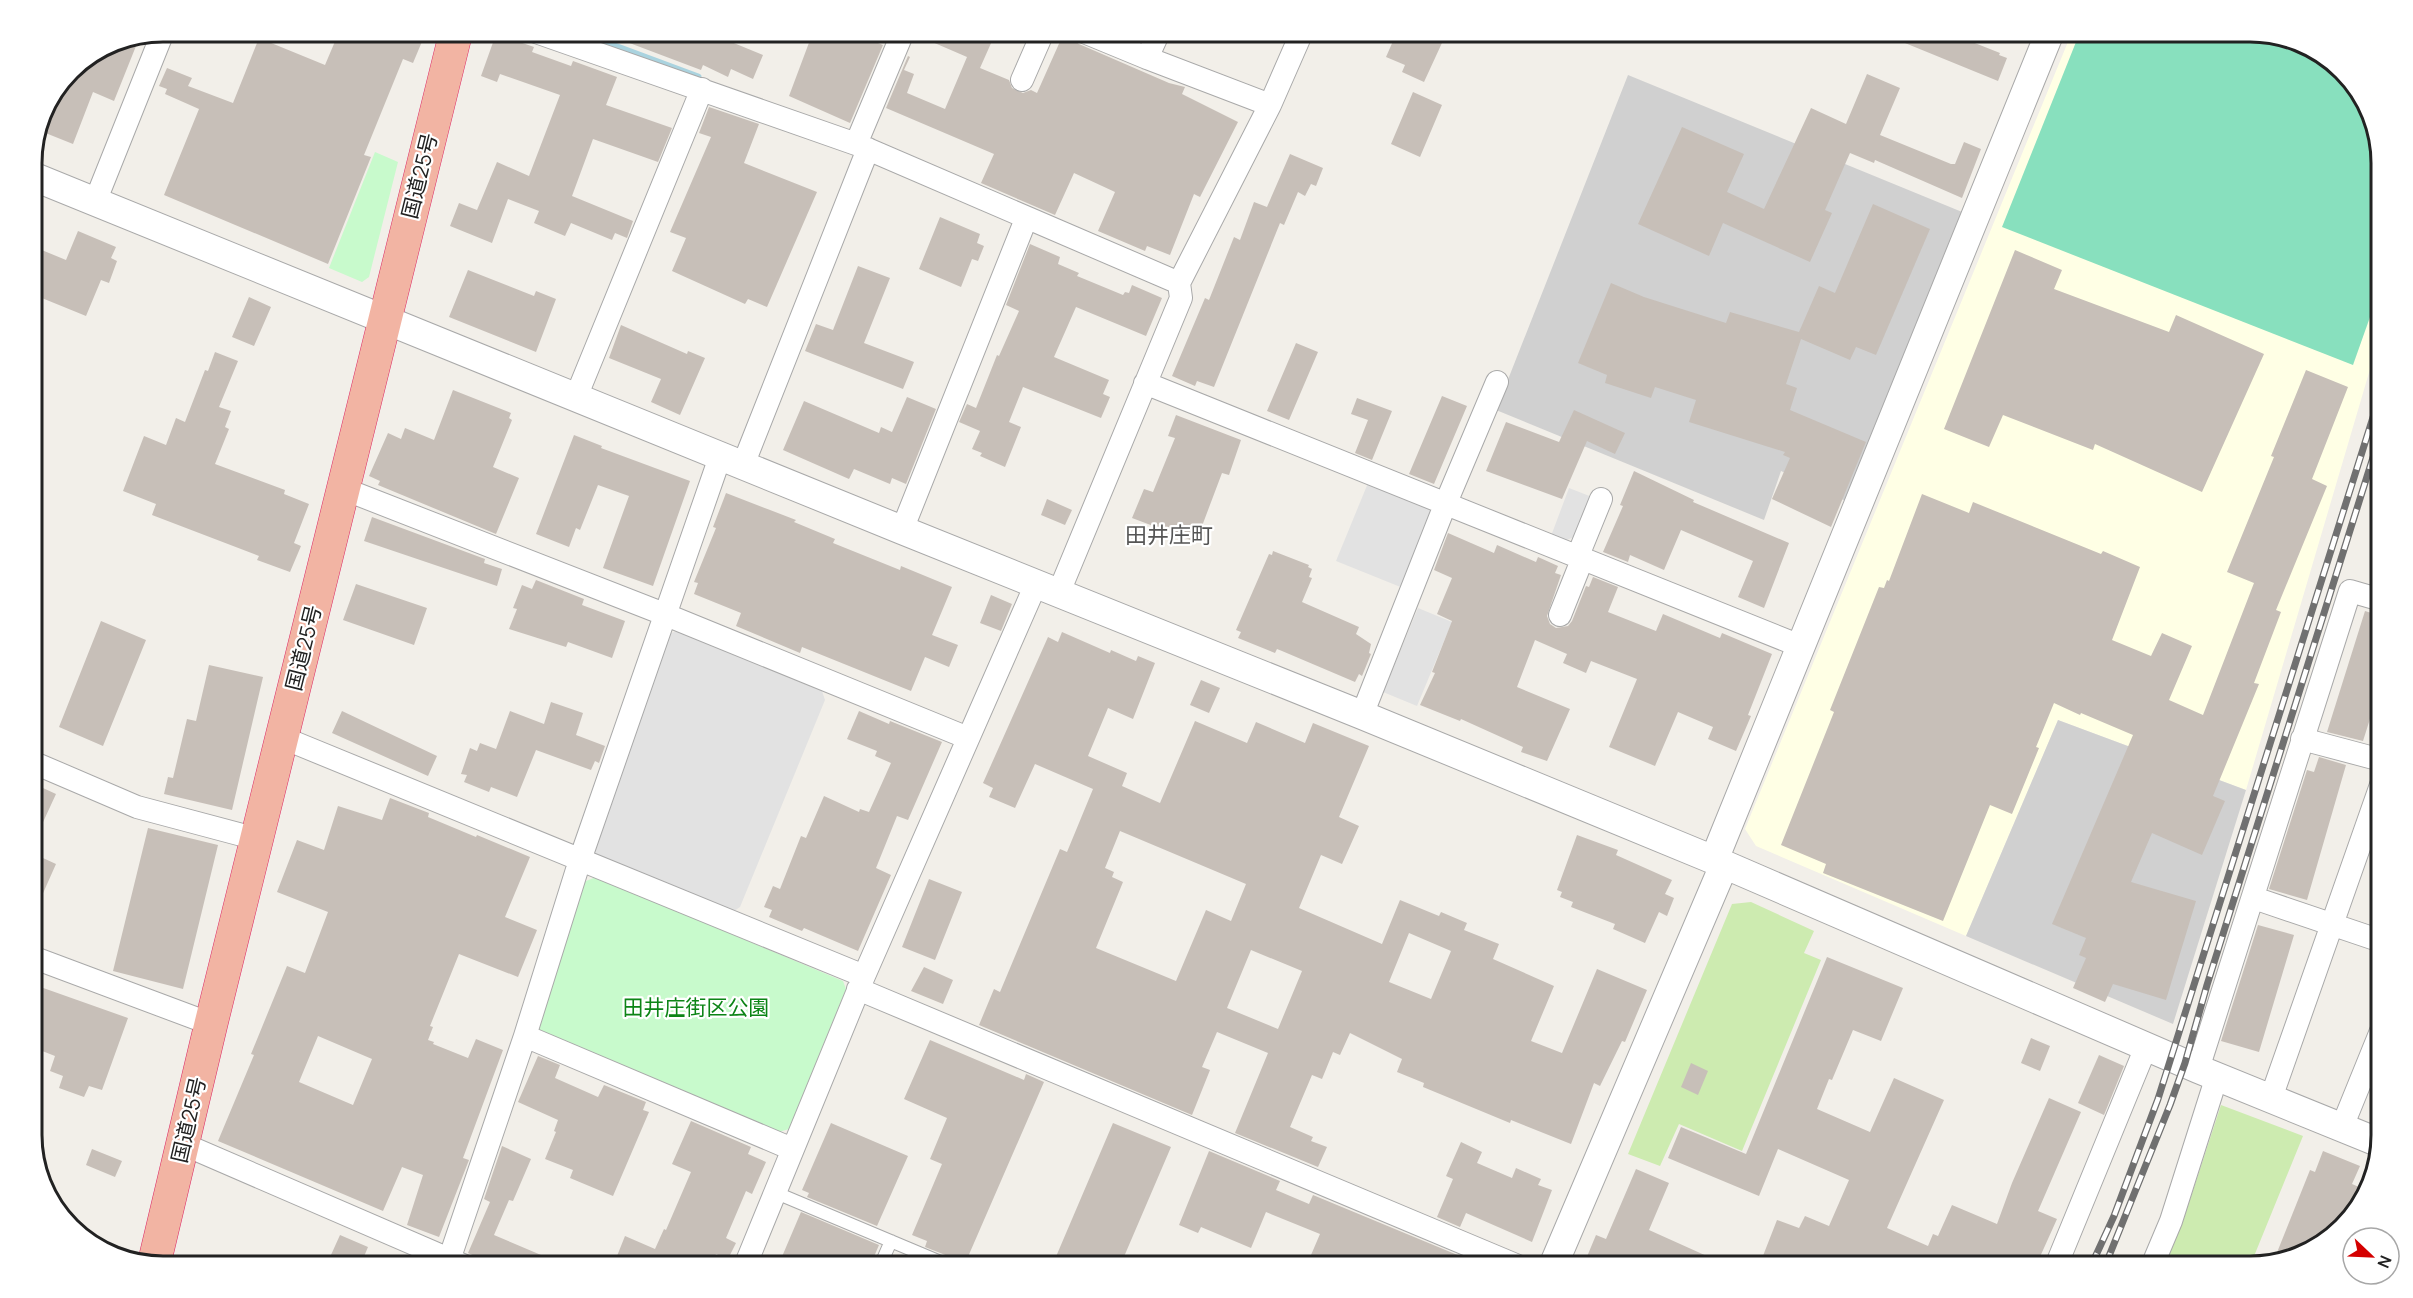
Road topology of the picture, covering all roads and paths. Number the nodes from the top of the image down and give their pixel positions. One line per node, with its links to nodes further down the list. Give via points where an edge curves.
1 (160, 42): 16 (street)
2 (454, 42): 19 (highway, 国道25号)
3 (565, 42): 12 (street)
4 (899, 42): 14 (street)
5 (1039, 42): 11 (street)
6 (1108, 42): 10 (street)
7 (1154, 42): 10 (street)
8 (1298, 42): 13 (street)
9 (2046, 42): 33 (street)
10 (1147, 58): 13 (street)
11 (1022, 80)
12 (702, 89): 14 (street); 22 (street)
13 (1270, 105): 18 (street)
14 (862, 147): 17 (street); 23 (street)
15 (42, 180): 16 (street)
16 (95, 202): 19 (street)
17 (1026, 219): 18 (street); 27 (street)
18 (1179, 283): 20 (street, via 1181,298)
19 (384, 320): 22 (street); 24 (highway, 国道25号)
20 (1145, 382): 26 (street); 29 (street)
21 (1497, 382): 26 (street)
22 (576, 397): 23 (street)
23 (732, 461): 27 (street); 31 (street)
24 (344, 489): 31 (street); 35 (highway, 国道25号)
25 (1601, 499): 28 (street)
26 (1445, 505): 28 (street); 34 (street)
27 (902, 530): 29 (street)
28 (1580, 559): 32 (street); 33 (street)
29 (1048, 588): 34 (street); 36 (street)
30 (2371, 597): 37 (street, via 2350,591)
31 (664, 614): 36 (street); 42 (street)
32 (1560, 615)
33 (1800, 646): 43 (street)
34 (1362, 715): 43 (street)
35 (281, 737): 41 (highway, 国道25号); 42 (street)
36 (968, 738): 48 (street)
37 (2302, 739): 38 (street); 44 (street)
38 (2371, 757)
39 (42, 766): 41 (street, via 137,807)
40 (2371, 813): 45 (street)
41 (257, 839): 49 (highway, 国道25号)
42 (580, 860): 48 (street); 50 (street)
43 (1719, 862): 51 (street); 68 (street)
44 (2254, 898): 45 (street); 53 (street)
45 (2332, 924): 46 (street); 54 (street)
46 (2371, 938)
47 (42, 961): 49 (street)
48 (861, 983): 58 (street); 67 (street)
49 (211, 1024): 57 (highway, 国道25号)
50 (525, 1036): 58 (street); 63 (street)
51 (2146, 1047): 53 (street); 69 (street)
52 (2371, 1056): 55 (street)
53 (2207, 1072): 54 (street); 70 (street, via 2171,1221)
54 (2271, 1098): 55 (street)
55 (2342, 1128): 56 (street)
56 (2371, 1139)
57 (183, 1144): 61 (highway, 国道25号); 62 (street)
58 (792, 1149): 59 (street)
59 (774, 1192): 60 (lane); 64 (street)
60 (891, 1241): 65 (lane); 66 (lane)
61 (156, 1256)
62 (436, 1256)
63 (456, 1256)
64 (749, 1256)
65 (884, 1256)
66 (926, 1256)
67 (1495, 1256)
68 (1563, 1256)
69 (2060, 1256)
70 (2156, 1256)

